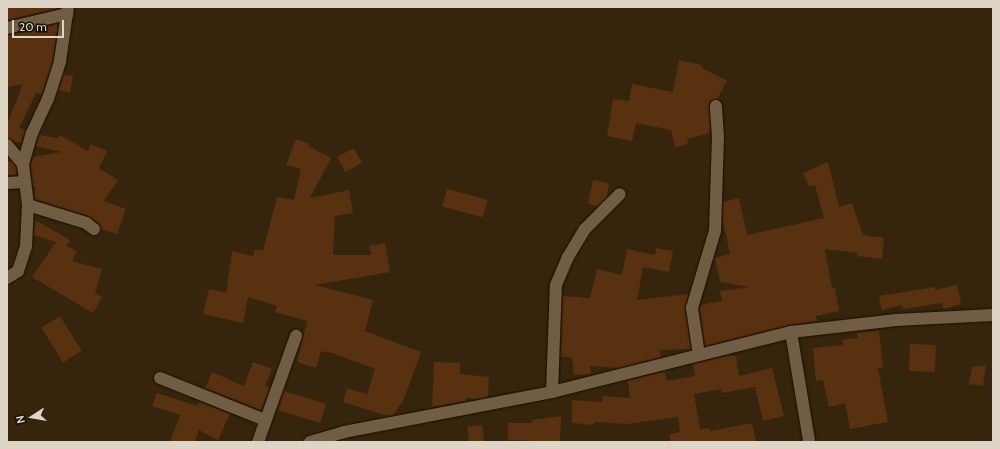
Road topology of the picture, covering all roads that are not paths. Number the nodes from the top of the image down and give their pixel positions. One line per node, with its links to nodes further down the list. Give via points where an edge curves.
1 (67, 11): 2 (street); 5 (street, via 60,61 48,99 32,133)
2 (7, 28)
3 (716, 106): 15 (street, via 716,231 692,308)
4 (7, 145): 5 (street)
5 (23, 164): 6 (street)
6 (25, 182): 7 (street); 9 (street)
7 (7, 183)
8 (620, 194): 17 (street, via 585,229 568,256 556,285)
9 (28, 205): 10 (street, via 86,223); 11 (street, via 26,246 18,271)
10 (94, 229)
11 (7, 278)
12 (993, 315): 13 (street, via 896,320)
13 (791, 332): 15 (street); 20 (street)
14 (296, 336): 18 (street)
15 (699, 355): 17 (street)
16 (160, 378): 18 (street)
17 (552, 392): 19 (street)
18 (265, 420): 21 (street)
19 (342, 437): 22 (street)
20 (809, 441)
21 (258, 442)
22 (310, 442)

